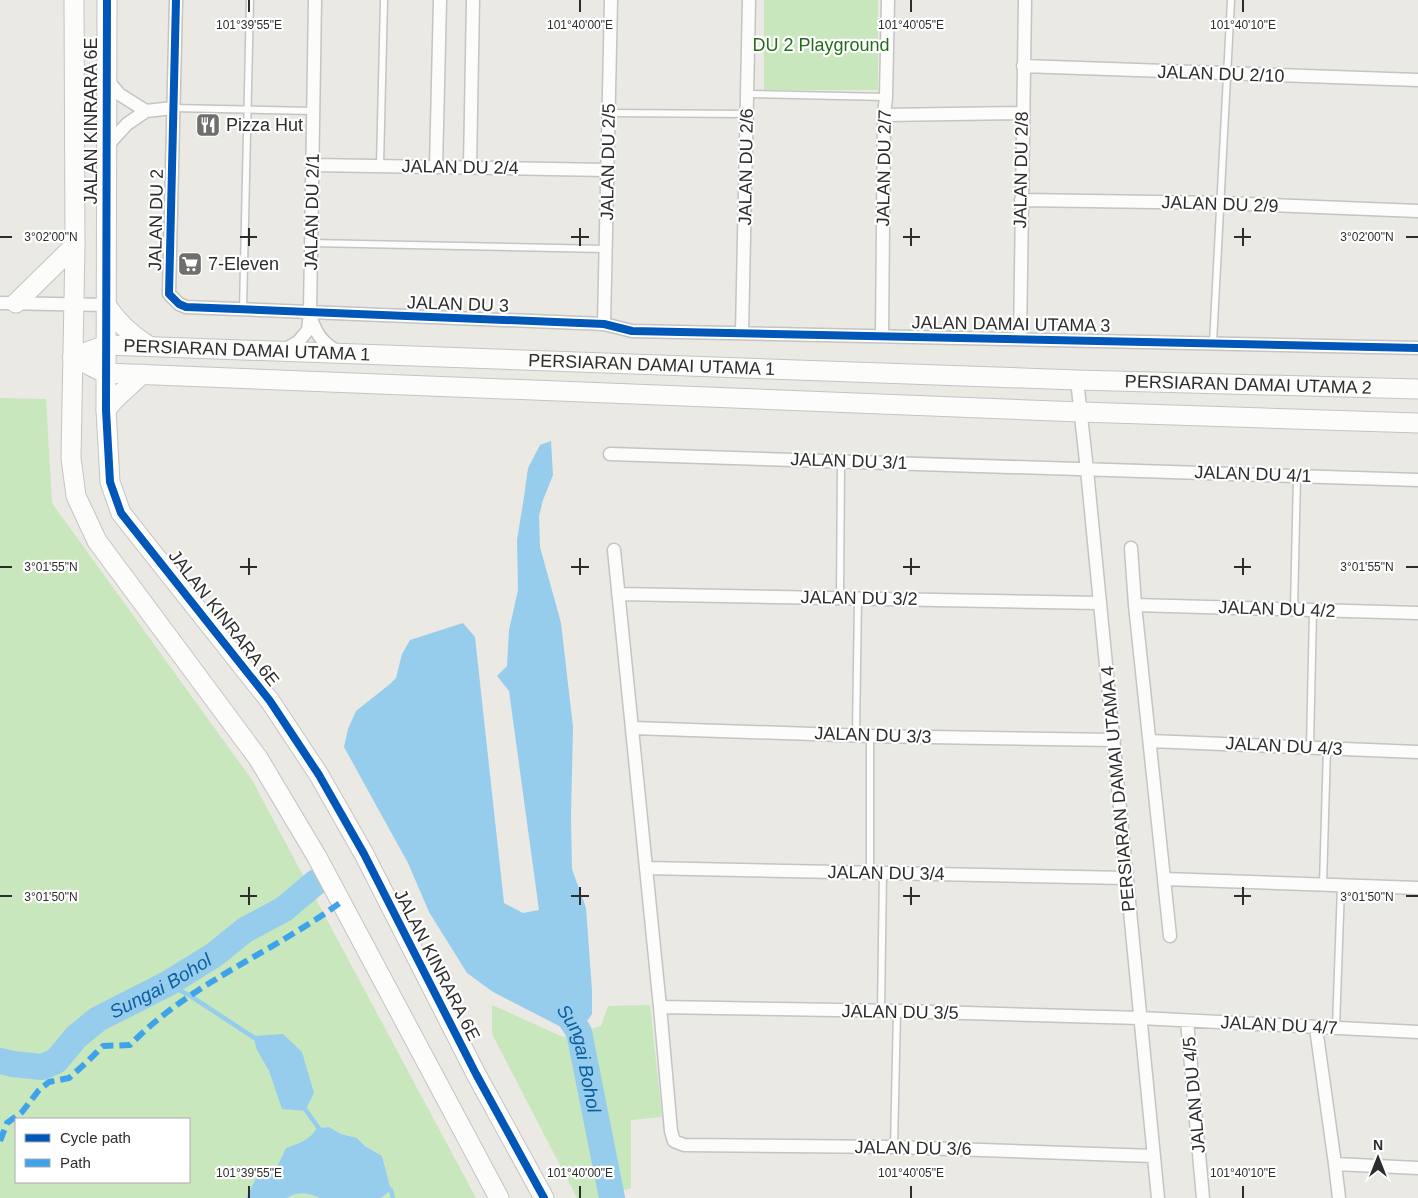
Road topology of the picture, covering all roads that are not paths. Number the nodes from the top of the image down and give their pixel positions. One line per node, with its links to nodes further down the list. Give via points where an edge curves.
1 (74, 0): 38 (street, JALAN KINRARA 6E)
2 (107, 0): 16 (street, JALAN KINRARA 6E)
3 (176, 0): 20 (street, JALAN DU 2)
4 (250, 0): 21 (lane)
5 (315, 0): 23 (street, JALAN DU 2/1)
6 (384, 0): 30 (lane)
7 (440, 0): 31 (street)
8 (473, 0): 32 (street)
9 (611, 0): 24 (street, JALAN DU 2/5)
10 (749, 0): 18 (street, JALAN DU 2/6)
11 (888, 0): 19 (street, JALAN DU 2/7)
12 (1025, 0): 14 (street, JALAN DU 2/8)
13 (1231, 0): 15 (lane)
14 (1023, 66): 15 (street, JALAN DU 2/10); 25 (street, JALAN DU 2/8)
15 (1226, 74): 17 (street, JALAN DU 2/10); 35 (lane)
16 (106, 78): 22 (street, via 119,94); 28 (street, JALAN KINRARA 6E)
17 (1418, 80)
18 (747, 94): 19 (lane); 26 (street, JALAN DU 2/6)
19 (886, 97): 27 (street, JALAN DU 2/7)
20 (173, 108): 21 (lane); 22 (street); 43 (street, JALAN DU 2, via 169,294 186,308)
21 (248, 110): 23 (lane); 43 (lane)
22 (146, 111): 28 (street)
23 (313, 112): 29 (street, JALAN DU 2/1)
24 (609, 113): 26 (lane); 33 (street, JALAN DU 2/5)
25 (1022, 113): 27 (street); 34 (street, JALAN DU 2/8)
26 (747, 114): 46 (street, JALAN DU 2/6)
27 (884, 115): 47 (street, JALAN DU 2/7)
28 (106, 147): 42 (street, JALAN KINRARA 6E)
29 (312, 165): 30 (street, JALAN DU 2/4); 37 (street, JALAN DU 2/1)
30 (380, 165): 31 (street, JALAN DU 2/4)
31 (436, 167): 32 (street, JALAN DU 2/4)
32 (470, 168): 33 (street, JALAN DU 2/4)
33 (608, 170): 39 (street, JALAN DU 2/5)
34 (1021, 200): 35 (street, JALAN DU 2/9); 48 (street, JALAN DU 2/8)
35 (1222, 203): 36 (street, JALAN DU 2/9); 49 (lane)
36 (1418, 211)
37 (311, 243): 39 (lane); 44 (street, JALAN DU 2/1)
38 (75, 245): 40 (street); 41 (street, JALAN KINRARA 6E)
39 (606, 249): 45 (street, JALAN DU 2/5)
40 (8, 303): 41 (street)
41 (74, 304): 42 (street); 55 (street, JALAN KINRARA 6E)
42 (106, 305): 50 (street, JALAN KINRARA 6E); 51 (street, via 132,336)
43 (243, 310): 44 (street, JALAN DU 2)
44 (310, 313): 45 (street, JALAN DU 3); 53 (street, JALAN DU 2/1, via 308,330 298,342); 54 (street, via 320,338)
45 (604, 324): 46 (street, JALAN DAMAI UTAMA 3, via 632,330)
46 (742, 333): 47 (street, JALAN DAMAI UTAMA 3)
47 (882, 336): 48 (street, JALAN DAMAI UTAMA 3)
48 (1020, 339): 49 (street, JALAN DAMAI UTAMA 3)
49 (1213, 343): 52 (street, JALAN DAMAI UTAMA 3)
50 (106, 344): 51 (street, PERSIARAN DAMAI UTAMA 1); 55 (street, PERSIARAN DAMAI UTAMA 1); 56 (street, JALAN KINRARA 6E)
51 (149, 346): 53 (street, PERSIARAN DAMAI UTAMA 1)
52 (1418, 348)
53 (283, 351): 54 (street, PERSIARAN DAMAI UTAMA 1)
54 (342, 353): 58 (street, PERSIARAN DAMAI UTAMA 1)
55 (73, 357): 56 (street, PERSIARAN DAMAI UTAMA 1); 106 (street, JALAN KINRARA 6E, via 71,458 76,496 97,542 258,758 317,857)
56 (105, 372): 57 (street, PERSIARAN DAMAI UTAMA 1); 60 (street, JALAN KINRARA 6E)
57 (142, 374): 60 (street); 61 (street, PERSIARAN DAMAI UTAMA 1)
58 (1077, 380): 59 (street, PERSIARAN DAMAI UTAMA 2); 61 (street, PERSIARAN DAMAI UTAMA 4)
59 (1418, 389)
60 (106, 410): 107 (street, JALAN KINRARA 6E, via 110,482 121,513 270,701 319,775 364,854 476,1074)
61 (1081, 412): 62 (street, PERSIARAN DAMAI UTAMA 2); 65 (street, PERSIARAN DAMAI UTAMA 4)
62 (1418, 423)
63 (610, 454): 64 (street, JALAN DU 3/1)
64 (841, 461): 65 (street, JALAN DU 3/1); 71 (lane)
65 (1087, 470): 66 (street, JALAN DU 4/1); 73 (street, PERSIARAN DAMAI UTAMA 4)
66 (1297, 476): 67 (street, JALAN DU 4/1); 75 (lane)
67 (1418, 480)
68 (1131, 548): 74 (street)
69 (614, 550): 70 (street)
70 (618, 594): 71 (street, JALAN DU 3/2); 78 (street)
71 (840, 598): 72 (street, JALAN DU 3/2)
72 (858, 598): 73 (street, JALAN DU 3/2); 79 (lane)
73 (1100, 603): 81 (street, PERSIARAN DAMAI UTAMA 4)
74 (1135, 605): 75 (street, JALAN DU 4/2); 82 (street)
75 (1294, 609): 76 (street, JALAN DU 4/2)
76 (1313, 610): 77 (street, JALAN DU 4/2); 83 (lane)
77 (1418, 612)
78 (632, 728): 79 (street, JALAN DU 3/3); 86 (street)
79 (856, 734): 80 (street, JALAN DU 3/3)
80 (870, 736): 81 (street, JALAN DU 3/3); 87 (lane)
81 (1114, 740): 88 (street, PERSIARAN DAMAI UTAMA 4)
82 (1150, 741): 83 (street, JALAN DU 4/3); 89 (street)
83 (1310, 747): 84 (street, JALAN DU 4/3)
84 (1327, 748): 85 (street, JALAN DU 4/3); 90 (lane)
85 (1418, 752)
86 (646, 868): 87 (street, JALAN DU 3/4); 94 (street)
87 (876, 872): 88 (street, JALAN DU 3/4); 95 (lane)
88 (1126, 878): 97 (street, PERSIARAN DAMAI UTAMA 4)
89 (1165, 879): 90 (street); 93 (street)
90 (1323, 885): 91 (street)
91 (1341, 886): 92 (street); 100 (lane)
92 (1418, 888)
93 (1170, 936)
94 (660, 1007): 95 (street, JALAN DU 3/5); 102 (street, JALAN DU 3/6, via 674,1141 684,1145)
95 (881, 1011): 96 (street, JALAN DU 3/5)
96 (897, 1011): 97 (street, JALAN DU 3/5); 102 (lane)
97 (1140, 1018): 98 (street, JALAN DU 4/7); 103 (street, PERSIARAN DAMAI UTAMA 4)
98 (1187, 1021): 99 (street, JALAN DU 4/7); 109 (street, JALAN DU 4/5)
99 (1316, 1028): 100 (street, JALAN DU 4/7); 104 (street)
100 (1336, 1028): 101 (street, JALAN DU 4/7)
101 (1418, 1032)
102 (894, 1147): 103 (street, JALAN DU 3/6)
103 (1153, 1156): 108 (street, PERSIARAN DAMAI UTAMA 4)
104 (1335, 1164): 105 (street); 110 (street)
105 (1418, 1168)
106 (499, 1198)
107 (544, 1198)
108 (1158, 1198)
109 (1203, 1198)
110 (1339, 1198)

